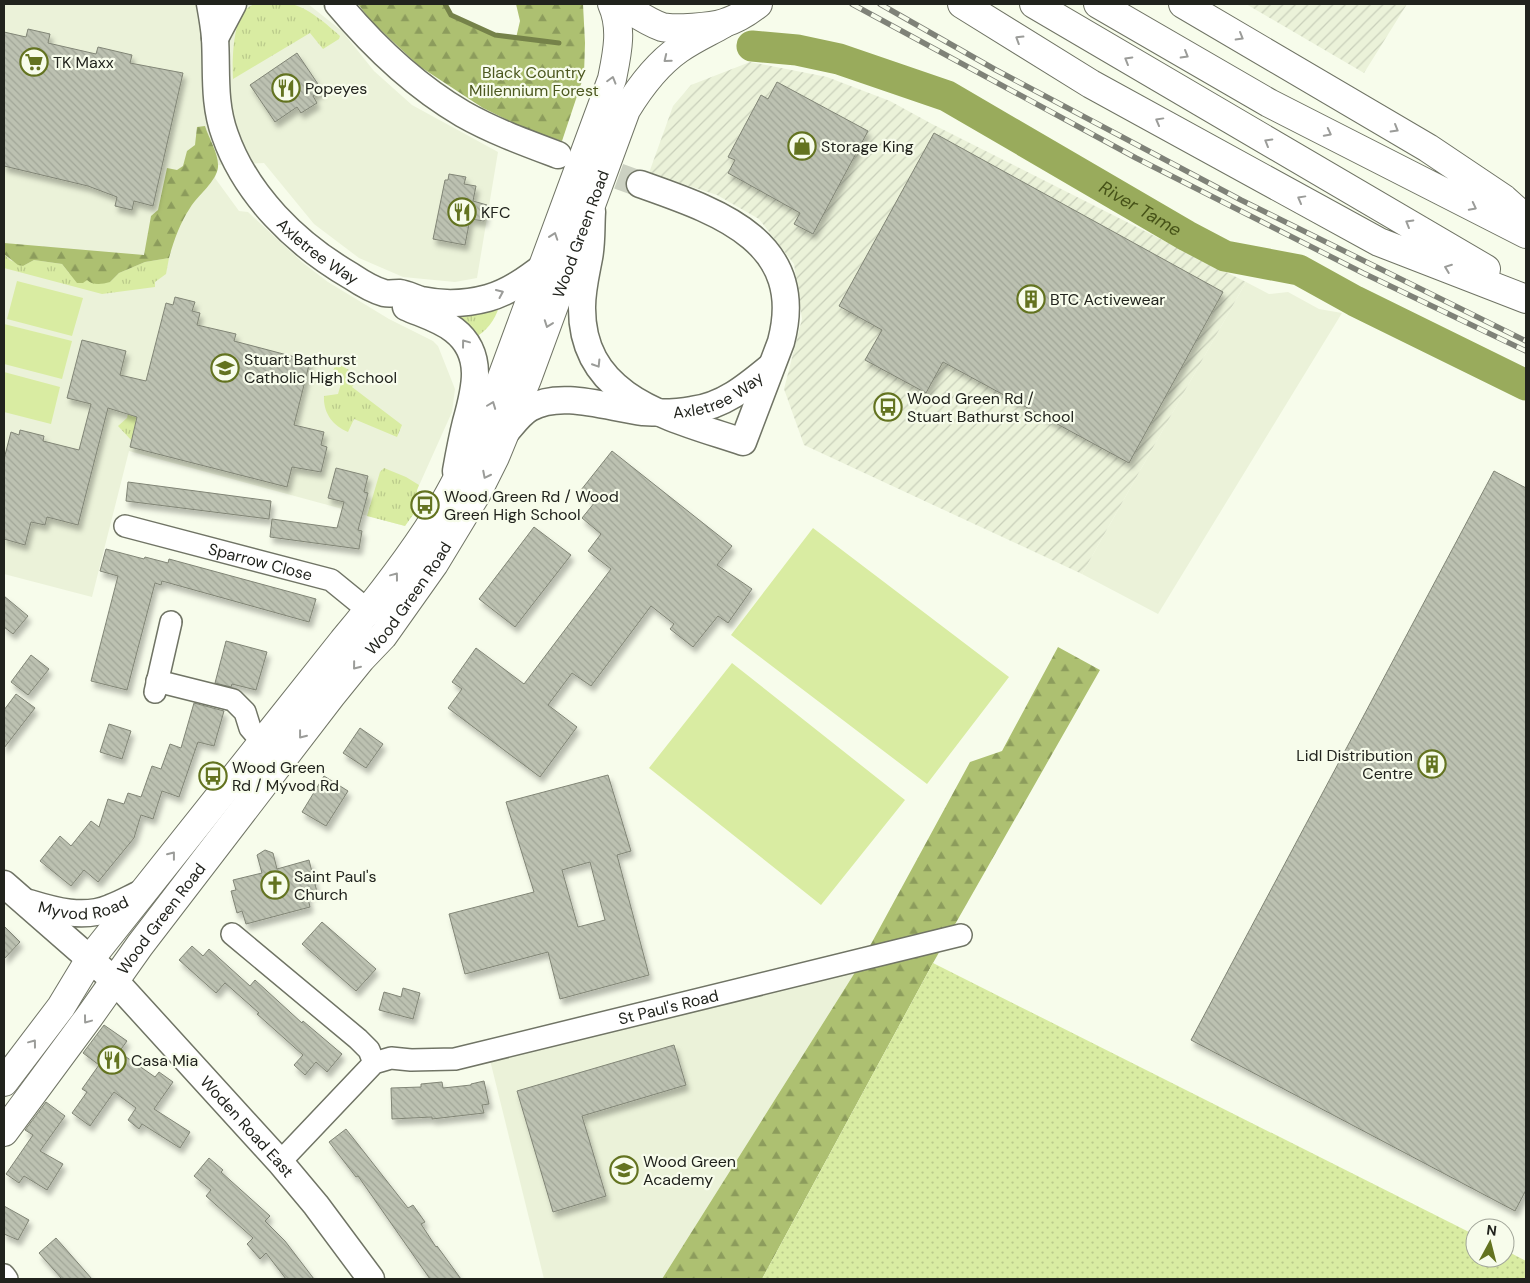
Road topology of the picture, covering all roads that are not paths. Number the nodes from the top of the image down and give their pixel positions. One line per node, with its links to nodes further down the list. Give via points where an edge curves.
1 (210, 4): 12 (street, Axletree Way)
2 (233, 4): 12 (street, Axletree Way)
3 (612, 4): 18 (highway, Wood Green Road, one-way to 3, via 612,79 619,31)
4 (621, 4): 11 (highway, via 664,27)
5 (758, 4): 11 (highway)
6 (962, 4): 21 (highway, one-way to 6, via 1379,242 1091,84)
7 (1034, 4): 19 (highway, one-way to 7)
8 (1098, 4): 17 (highway, one-way to 17, via 1268,103)
9 (1183, 4): 16 (highway, one-way to 16, via 1428,148)
10 (338, 6): 13 (street, via 386,56 445,103 500,132)
11 (723, 24): 15 (highway, Wood Green Road, one-way to 15, via 679,49 659,65 638,90 626,110)
12 (214, 38): 20 (street, Axletree Way, via 214,74 220,119 233,155 247,179 274,214 312,251)
13 (558, 155)
14 (640, 184): 22 (street, Axletree Way, via 689,201 732,222 758,241 769,255 782,284 786,305 785,328)
15 (593, 196): 23 (street, Axletree Way, one-way to 23, via 590,256 582,306 583,331 591,354 612,384); 24 (highway, Wood Green Road, one-way to 24)
16 (1526, 219)
17 (1526, 234)
18 (544, 266): 20 (street, Axletree Way, one-way to 18, via 399,293 437,303 489,298 508,290); 25 (highway, Wood Green Road, one-way to 18, via 488,416)
19 (1526, 292)
20 (390, 298): 25 (street, Axletree Way, one-way to 20, via 476,386 472,355 455,330)
21 (1526, 298)
22 (771, 366): 23 (street, Axletree Way, via 732,396 714,404 693,410); 23 (street, Axletree Way, via 743,442)
23 (657, 412): 24 (street, Axletree Way, via 555,399 530,408)
24 (506, 432): 36 (highway, Wood Green Road, one-way to 36, via 472,501 423,580)
25 (451, 491): 27 (highway, Wood Green Road, one-way to 25, via 412,553)
26 (136, 535): 27 (street, Sparrow Close, via 330,580)
27 (369, 611): 29 (highway, Wood Green Road)
28 (171, 622): 29 (street, via 156,686 232,700 245,712 250,728)
29 (262, 742): 31 (highway, Wood Green Road, one-way to 29)
30 (4, 884): 32 (street, Myvod Road)
31 (142, 894): 32 (street, Myvod Road, via 88,914 47,909); 35 (highway, Wood Green Road)
32 (24, 901): 35 (street, Myvod Road)
33 (232, 934): 37 (street, via 358,1039 369,1050)
34 (961, 935): 37 (street, St Paul's Road, via 455,1059 391,1058)
35 (90, 959): 36 (street, Myvod Road); 38 (highway, Wood Green Road, one-way to 35, via 61,1007)
36 (115, 981): 39 (highway, Wood Green Road, one-way to 39); 40 (street, Woden Road East)
37 (374, 1063): 40 (street)
38 (4, 1082)
39 (4, 1132)
40 (280, 1162): 43 (street, Woden Road East)
41 (4, 1276): 42 (street)
42 (7, 1279)
43 (371, 1279)

